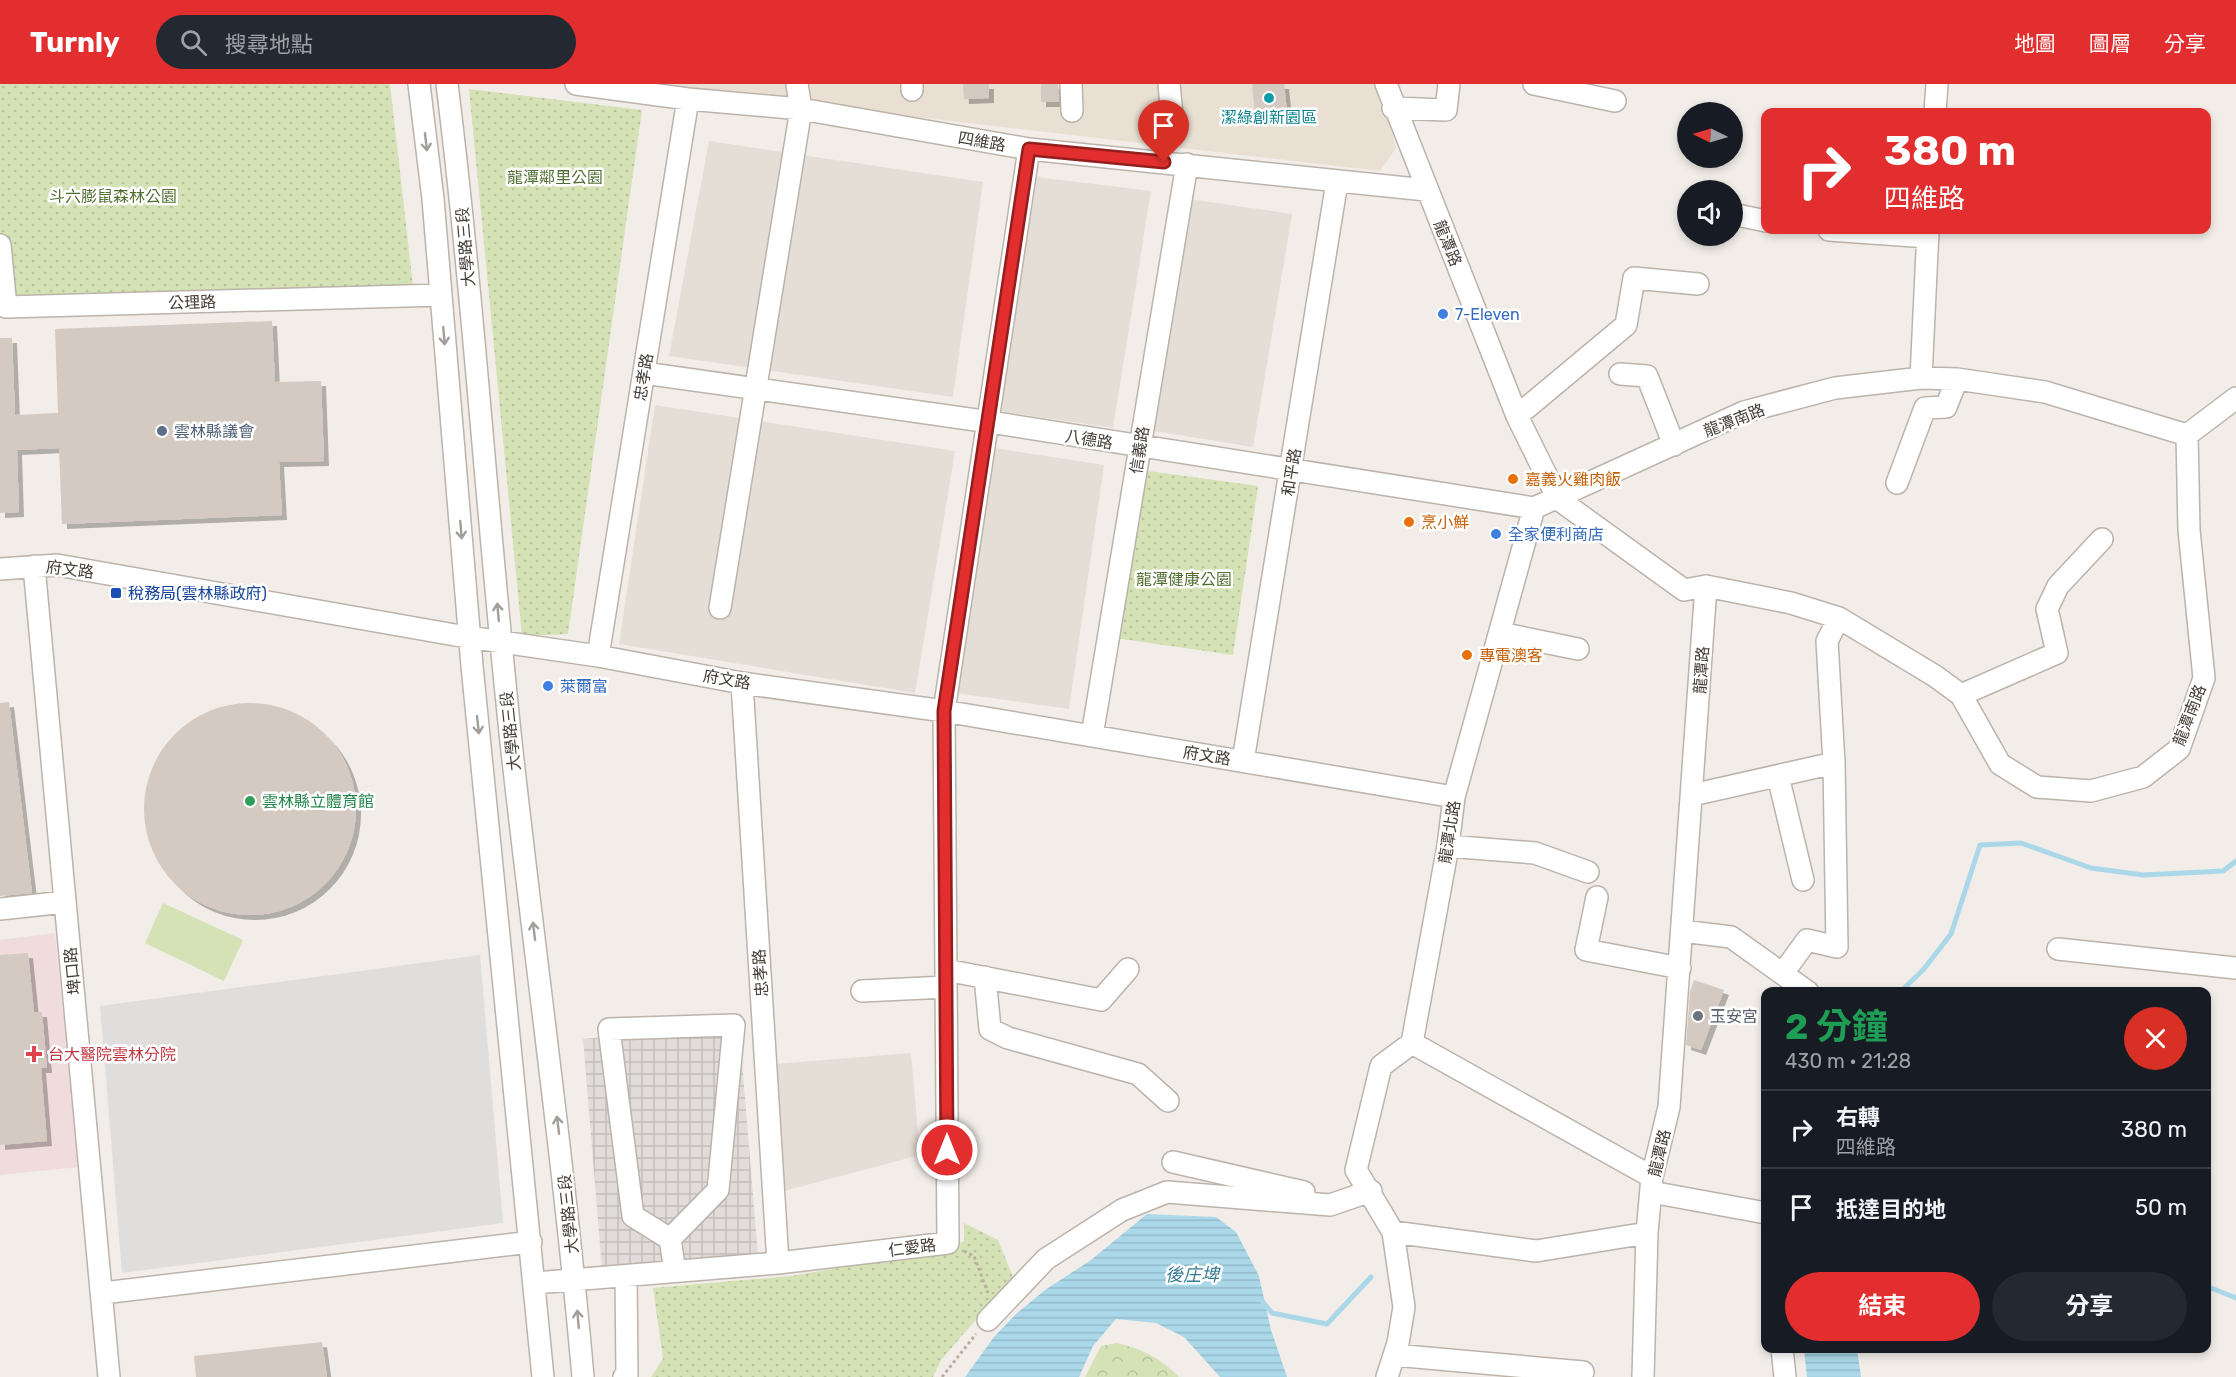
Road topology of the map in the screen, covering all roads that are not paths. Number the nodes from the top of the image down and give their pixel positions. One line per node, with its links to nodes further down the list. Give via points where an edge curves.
1 (419, 84): 27 (street, 大學路三段, one-way to 27)
2 (447, 84): 51 (street, 大學路三段, one-way to 2)
3 (576, 84): 11 (street, 四維路)
4 (797, 84): 15 (street)
5 (1071, 84): 16 (street)
6 (1169, 84): 17 (street)
7 (1386, 84): 13 (street, 龍潭路)
8 (1449, 84): 13 (street, via 1446,110)
9 (1534, 84): 12 (street)
10 (1937, 84): 14 (street)
11 (688, 99): 15 (street, 四維路); 28 (street, 忠孝路)
12 (1615, 101)
13 (1394, 108): 21 (street, 龍潭路)
14 (1935, 108)
15 (801, 109): 18 (street, 四維路); 32 (street)
16 (1072, 111)
17 (1173, 126)
18 (1029, 149): 19 (street, 四維路); 35 (street, 仁愛路)
19 (1187, 164): 20 (street, 四維路); 38 (street, 信義路)
20 (1337, 182): 21 (street, 四維路); 39 (street, 和平路)
21 (1426, 190): 34 (street, 龍潭路)
22 (1743, 216): 23 (street)
23 (1761, 220)
24 (1928, 234): 30 (street)
25 (0, 245): 27 (street, 公理路, via 6,307)
26 (1698, 284): 34 (street, via 1634,278 1626,325)
27 (441, 295): 50 (street, 大學路三段, one-way to 50)
28 (644, 373): 32 (street, 八德路); 53 (street, 忠孝路)
29 (1620, 374): 37 (street, via 1647,376)
30 (1921, 378): 31 (street, 龍潭南路); 37 (street, 龍潭南路, via 1835,388 1744,412)
31 (1957, 379): 36 (street, 龍潭南路, via 2045,392); 40 (street, via 1946,408 1925,408)
32 (754, 389): 35 (street, 八德路); 47 (street)
33 (2236, 398): 36 (street)
34 (1517, 416): 41 (street, 龍潭路)
35 (990, 422): 38 (street, 八德路); 56 (street, 仁愛路)
36 (2187, 435): 55 (street, 龍潭南路, via 2189,530 2204,678 2179,749 2144,777 2091,791 2037,787 2000,764)
37 (1674, 445): 41 (street, 龍潭南路)
38 (1139, 447): 39 (street, 八德路); 57 (street, 信義路)
39 (1292, 470): 42 (street, 八德路); 58 (street, 和平路)
40 (1898, 483)
41 (1558, 499): 42 (street); 46 (street, 龍潭路, via 1684,590)
42 (1534, 508): 49 (street, 龍潭北路)
43 (2102, 538): 55 (street, via 2058,586 2047,609 2057,653)
44 (34, 566): 45 (street, 府文路); 50 (street, 府文路, via 57,565); 67 (street, 埤口路)
45 (0, 569)
46 (1706, 586): 48 (street, 龍潭南路, via 1791,603); 61 (street, 龍潭路)
47 (720, 608)
48 (1839, 618): 55 (street, 龍潭南路); 59 (street, via 1827,641)
49 (1500, 633): 52 (street); 62 (street, 龍潭北路)
50 (470, 637): 51 (street, 府文路); 89 (street, 大學路三段, one-way to 89)
51 (501, 641): 53 (street, 府文路); 93 (street, 大學路三段, one-way to 51)
52 (1578, 649)
53 (598, 656): 54 (street, 府文路)
54 (742, 683): 56 (street, 府文路); 90 (street, 忠孝路)
55 (1961, 695)
56 (944, 711): 57 (street, 府文路); 76 (street, 仁愛路)
57 (1092, 736): 58 (street, 府文路)
58 (1244, 761): 62 (street, 府文路)
59 (1834, 763): 60 (street); 74 (street, via 1837,946 1807,939)
60 (1778, 776): 61 (street); 65 (street)
61 (1692, 795): 69 (street, 龍潭路)
62 (1454, 797): 63 (street, 龍潭北路)
63 (1448, 846): 64 (street, via 1535,853); 79 (street, 龍潭北路)
64 (1588, 872)
65 (1803, 880)
66 (1597, 897): 71 (street, via 1586,951)
67 (65, 902): 68 (street); 95 (street, 埤口路)
68 (0, 909)
69 (1682, 931): 71 (street, 龍潭路); 74 (street, via 1731,937)
70 (2058, 949): 72 (street)
71 (1680, 968): 82 (street, 龍潭路, via 1669,1107)
72 (2236, 968)
73 (1128, 969): 75 (street, via 1101,1000)
74 (1783, 973): 77 (street)
75 (985, 977): 76 (street); 80 (street, via 990,1029 1008,1038 1138,1074)
76 (946, 978): 78 (street); 90 (street, 仁愛路, via 948,1243)
77 (1801, 987)
78 (862, 991)
79 (1412, 1043): 82 (street); 83 (street, via 1381,1066 1356,1170)
80 (1168, 1101)
81 (1173, 1162): 84 (street)
82 (1652, 1184): 85 (street); 87 (street, 龍潭路)
83 (1371, 1191): 84 (street); 86 (street)
84 (1342, 1201): 96 (street, via 1330,1205 1167,1192 1122,1210 1046,1259)
85 (1761, 1212)
86 (1393, 1232): 87 (street, via 1536,1251); 98 (street, via 1404,1307)
87 (1647, 1233): 105 (street, 龍潭路)
88 (670, 1239): 88 (street, via 633,1216 609,1029 734,1025 718,1190); 91 (street)
89 (531, 1242): 94 (street, 大學路三段); 95 (street)
90 (778, 1263): 91 (street, 仁愛路)
91 (675, 1271): 92 (street, 仁愛路)
92 (626, 1276): 93 (street, 仁愛路); 103 (street)
93 (574, 1280): 94 (street, 仁愛路); 102 (street, 大學路三段, one-way to 93)
94 (535, 1283): 101 (street, 大學路三段)
95 (103, 1293): 100 (street, 埤口路)
96 (988, 1320)
97 (1783, 1353): 106 (street)
98 (1394, 1355): 99 (street); 104 (street)
99 (1583, 1372)
100 (109, 1377)
101 (543, 1377)
102 (583, 1377)
103 (624, 1377)
104 (1387, 1377)
105 (1643, 1377)
106 (1785, 1377)

